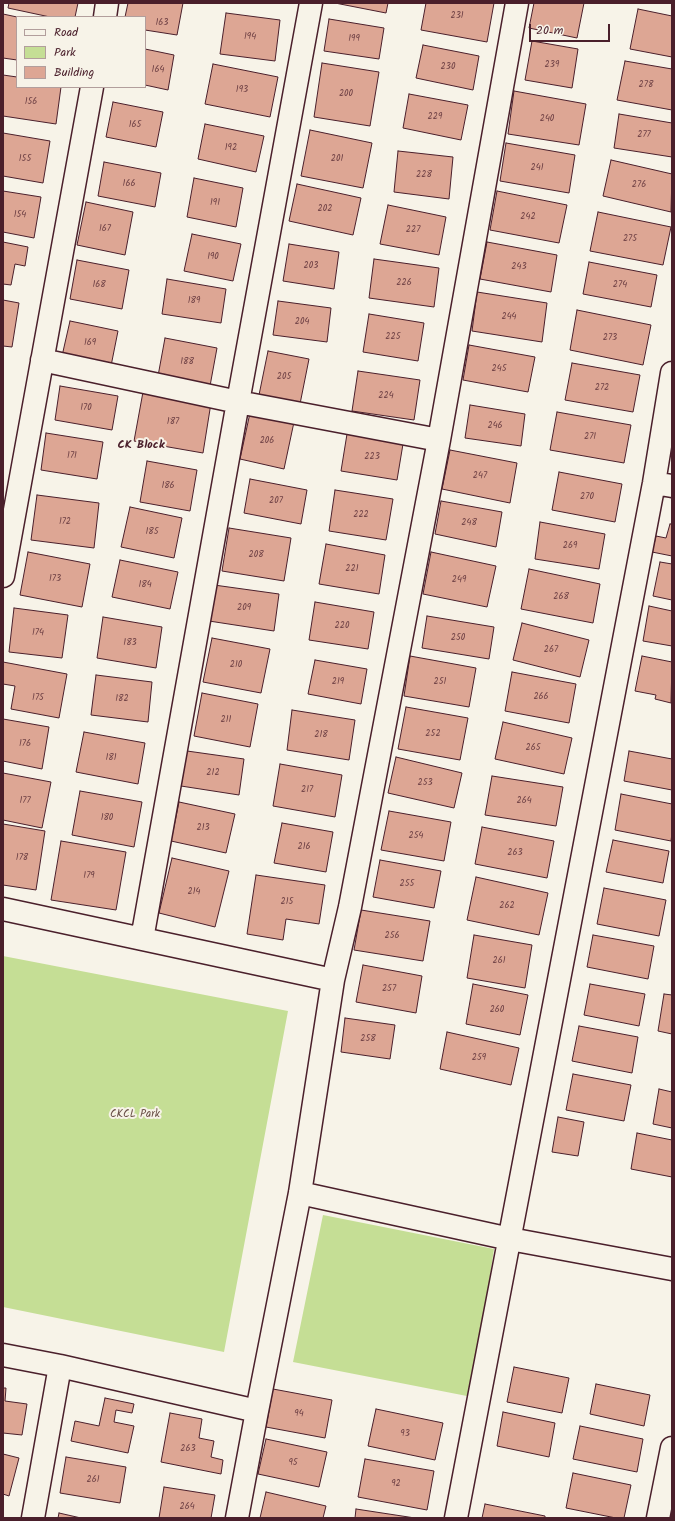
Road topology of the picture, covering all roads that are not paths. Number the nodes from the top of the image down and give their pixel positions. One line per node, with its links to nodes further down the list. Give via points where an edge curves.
1 (107, 3): 4 (street)
2 (311, 3): 8 (street)
3 (517, 3): 9 (street)
4 (105, 16)
5 (92, 88): 6 (street)
6 (42, 360): 8 (street); 11 (street)
7 (672, 372): 10 (street)
8 (238, 402): 9 (street); 13 (street)
9 (438, 440): 14 (street)
10 (663, 485): 16 (street)
11 (3, 576)
12 (3, 909): 13 (street)
13 (142, 939): 14 (street)
14 (334, 980): 15 (street)
15 (300, 1193): 16 (street); 20 (street)
16 (510, 1239): 17 (street); 24 (street)
17 (672, 1270)
18 (3, 1355): 19 (street)
19 (60, 1366): 20 (street); 22 (street)
20 (257, 1411): 23 (street)
21 (672, 1448): 25 (street)
22 (33, 1518)
23 (237, 1518)
24 (456, 1518)
25 (658, 1518)

